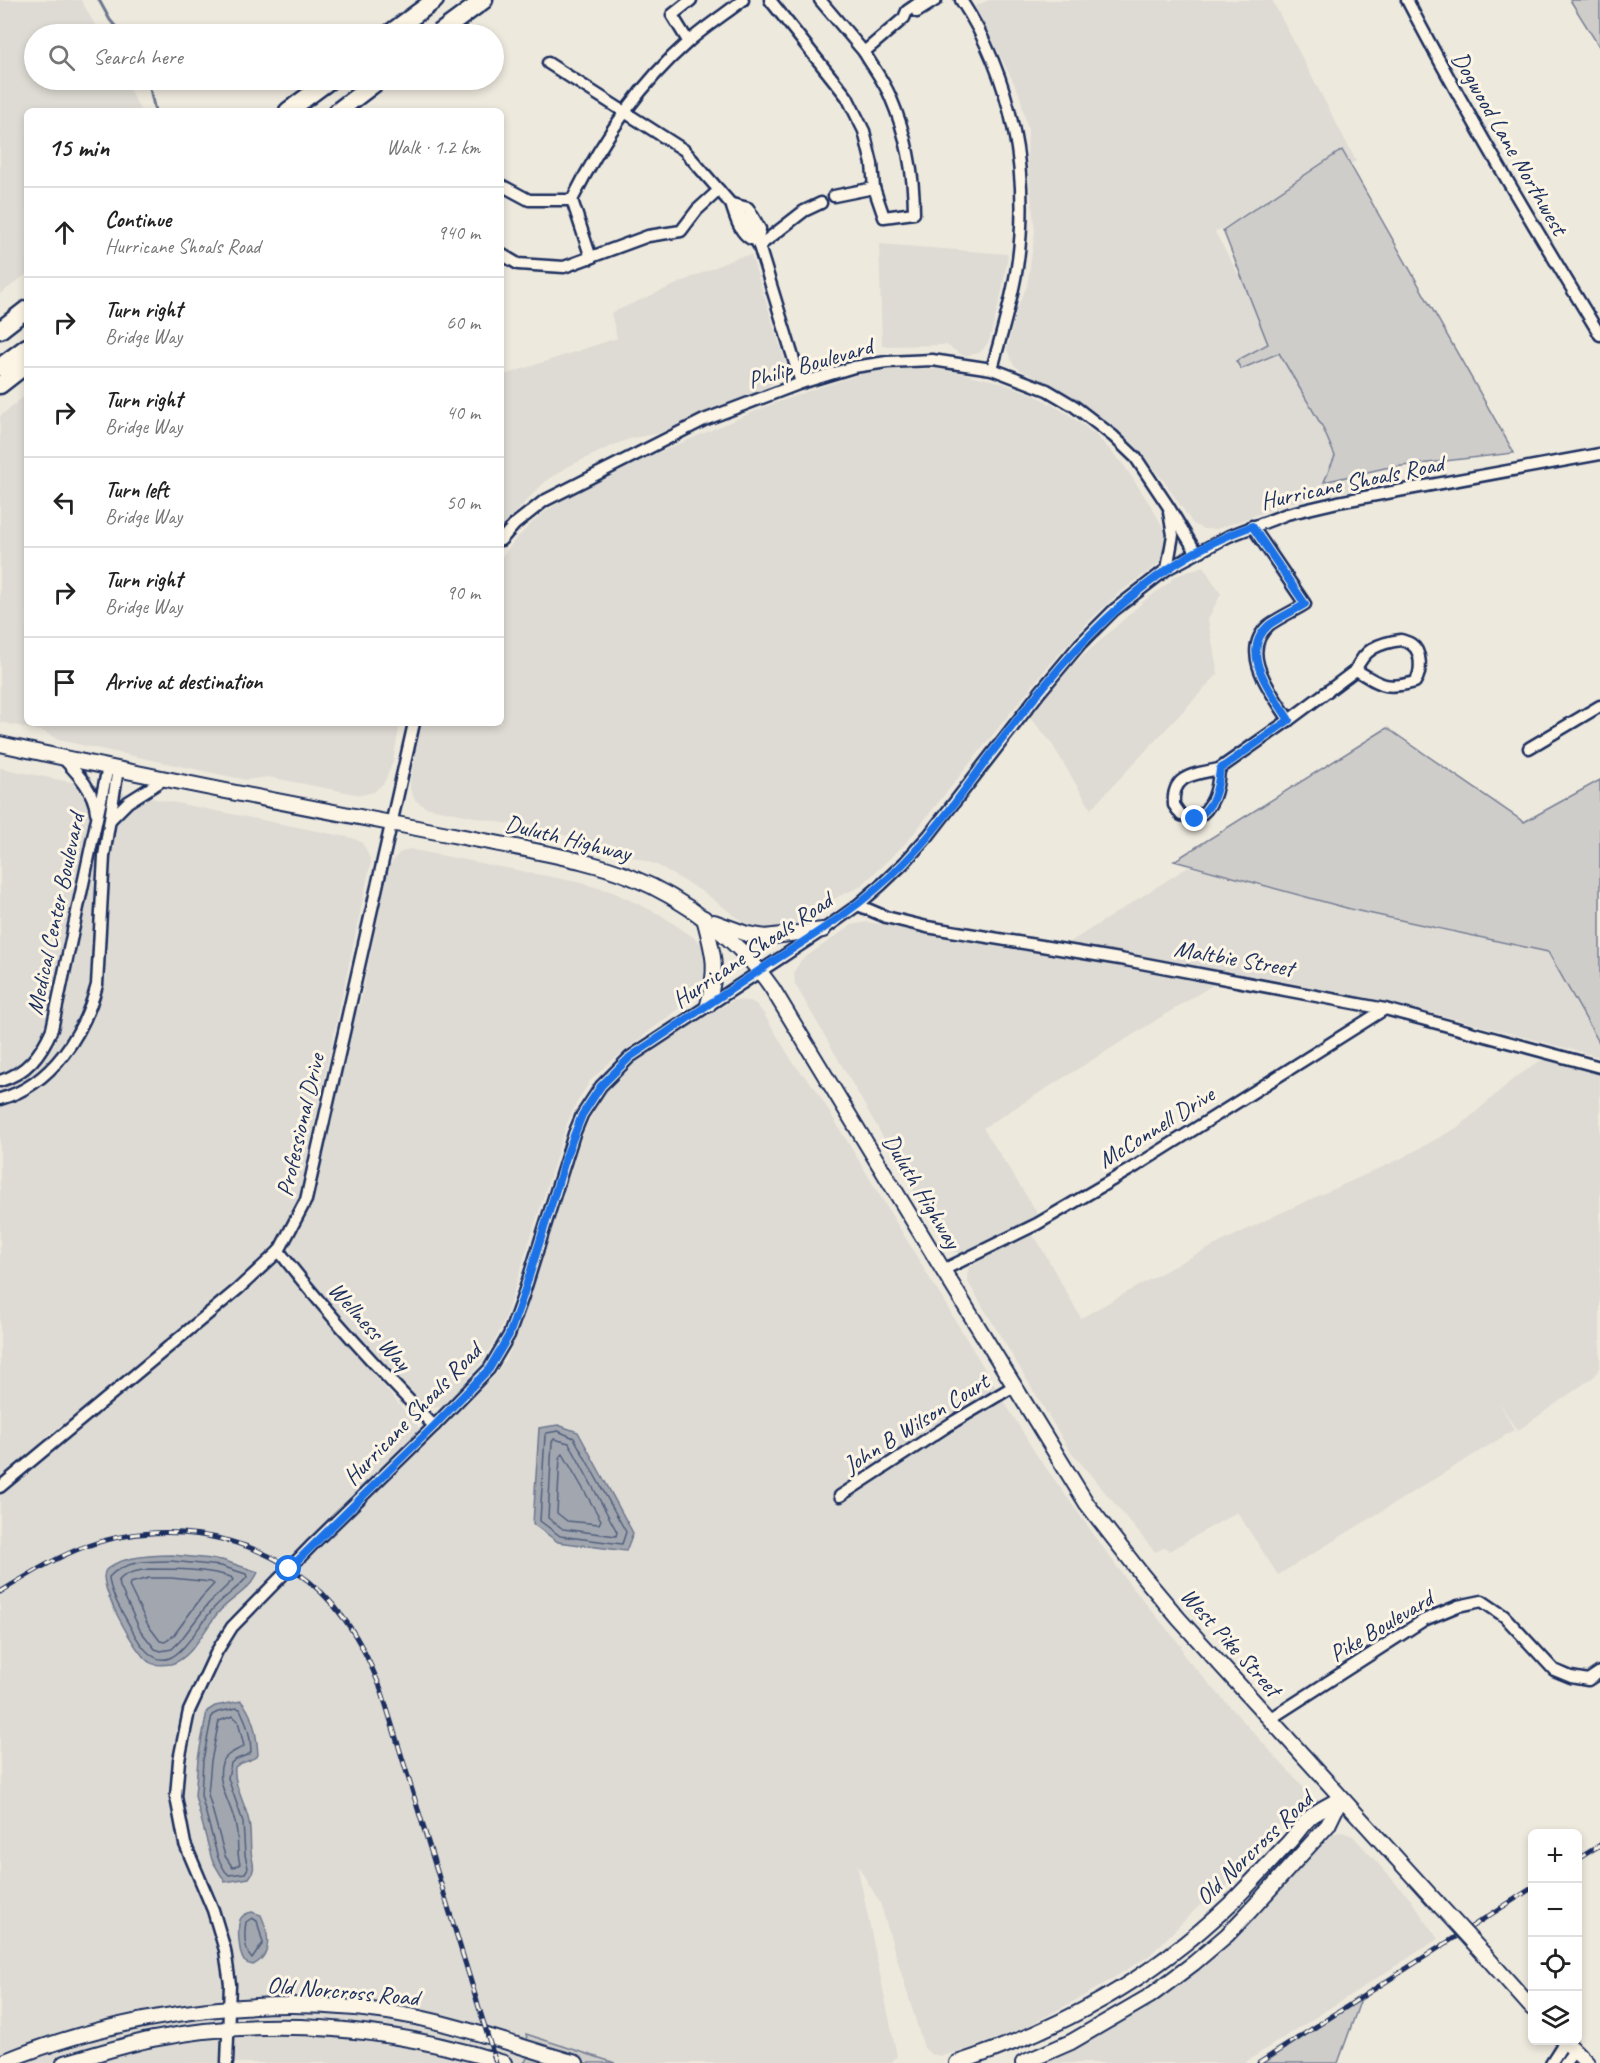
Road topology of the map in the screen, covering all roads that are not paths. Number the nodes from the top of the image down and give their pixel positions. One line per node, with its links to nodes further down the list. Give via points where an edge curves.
1 (435, 0): 12 (highway)
2 (484, 0): 13 (highway)
3 (691, 0): 14 (street, via 672,15)
4 (743, 0): 14 (street)
5 (770, 0): 23 (street, via 847,97 864,131)
6 (820, 0): 15 (street)
7 (923, 0): 11 (street)
8 (936, 0): 11 (street)
9 (961, 0): 41 (street, via 979,28 998,71 1016,140 1021,184 1017,267)
10 (1407, 0): 37 (street, Dogwood Lane Northwest, via 1455,92)
11 (904, 18): 15 (street)
12 (403, 24)
13 (452, 24)
14 (688, 41): 21 (street)
15 (864, 52): 23 (street, via 889,94 906,141 914,213 884,218)
16 (548, 63): 21 (street)
17 (316, 90): 19 (highway)
18 (366, 90): 20 (highway)
19 (292, 108)
20 (342, 108)
21 (625, 112): 24 (street, via 684,150); 26 (street)
22 (504, 187): 26 (street, via 529,200)
23 (874, 188): 25 (street)
24 (719, 190): 28 (street); 32 (street, via 681,231 648,236)
25 (834, 196)
26 (572, 200): 32 (street)
27 (821, 203): 30 (street)
28 (731, 204): 29 (street, via 736,222); 29 (street, via 748,208)
29 (748, 226): 30 (street, via 747,238); 30 (street, via 760,230)
30 (758, 244): 42 (street)
31 (504, 256): 32 (street, via 519,264 564,267)
32 (591, 258)
33 (24, 310): 35 (highway)
34 (24, 310): 36 (highway)
35 (0, 323)
36 (0, 330)
37 (1600, 335)
38 (24, 349): 40 (highway)
39 (24, 366): 43 (highway)
40 (0, 367)
41 (992, 369): 42 (street, Philip Boulevard, via 932,360 886,362); 45 (street, Philip Boulevard, via 1047,390 1099,425 1136,458)
42 (801, 383): 47 (street, Philip Boulevard, via 704,420 544,501)
43 (0, 386)
44 (1600, 454): 46 (street, Hurricane Shoals Road, via 1338,502)
45 (1168, 506): 48 (street, Philip Boulevard); 49 (street, via 1173,535)
46 (1252, 526): 48 (street, Hurricane Shoals Road); 52 (street, via 1305,604 1269,625 1257,648 1258,668)
47 (504, 537)
48 (1196, 552): 49 (street, Hurricane Shoals Road)
49 (1167, 569): 63 (street, Hurricane Shoals Road, via 1114,610 1080,644 929,835)
50 (1356, 670): 50 (street, via 1368,650 1401,640 1417,650 1420,676 1415,682 1390,687); 52 (street)
51 (1600, 706): 55 (street)
52 (1289, 720): 58 (street)
53 (413, 726): 62 (street)
54 (0, 744): 56 (main road, Duluth Highway)
55 (1529, 748)
56 (62, 757): 57 (main road, Duluth Highway); 60 (street, via 89,789)
57 (113, 768): 59 (main road, Duluth Highway); 60 (street, Medical Center Boulevard); 61 (street, Medical Center Boulevard)
58 (1220, 769): 58 (street, via 1184,778 1175,788 1174,805 1181,815 1195,819 1204,814 1218,787)
59 (166, 778): 61 (street, Medical Center Boulevard, via 128,802); 62 (main road, Duluth Highway)
60 (97, 819): 70 (street, Medical Center Boulevard, via 52,1029 35,1060)
61 (109, 820): 71 (street, Medical Center Boulevard, via 97,985 92,1005 54,1065 28,1087)
62 (392, 823): 64 (main road, Duluth Highway, via 609,869 654,887); 72 (street, Professional Drive, via 306,1200)
63 (858, 905): 65 (street, Hurricane Shoals Road); 68 (street, Maltbie Street, via 927,927)
64 (704, 918): 65 (main road, via 765,937); 66 (main road, Duluth Highway); 67 (main road, via 715,957)
65 (823, 930): 66 (street, Hurricane Shoals Road)
66 (760, 970): 67 (street, Hurricane Shoals Road); 73 (main road, Duluth Highway)
67 (708, 1005): 75 (street, Hurricane Shoals Road, via 630,1057 590,1101 568,1151 509,1335 485,1375)
68 (1385, 1009): 69 (street, Maltbie Street); 73 (street, McConnell Drive, via 1123,1174 1037,1224)
69 (1600, 1067)
70 (1, 1082)
71 (0, 1099)
72 (279, 1251): 75 (street, Wellness Way, via 376,1366); 76 (street, Professional Drive)
73 (943, 1270): 74 (main road, West Pike Street)
74 (1014, 1386): 77 (street, John B Wilson Court); 79 (main road, West Pike Street, via 1109,1533 1179,1619)
75 (434, 1426): 82 (street, Hurricane Shoals Road, via 232,1627 189,1711 177,1778 179,1819 224,1944)
76 (0, 1487)
77 (840, 1496)
78 (1600, 1672): 79 (street, Pike Boulevard, via 1588,1680 1554,1670 1504,1616 1482,1601 1424,1620)
79 (1270, 1719): 80 (main road, West Pike Street)
80 (1341, 1798): 81 (main road, West Pike Street, bridge); 92 (main road, Old Norcross Road, via 1313,1815 1230,1904 1151,1970 1057,2025); 93 (main road, Old Norcross Road, via 1328,1825 1234,1928 1194,1963 1150,1996 1071,2042)
81 (1528, 2002)
82 (230, 2008): 83 (street, Hurricane Shoals Road); 87 (main road, Old Norcross Road, via 131,2023); 91 (main road, Old Norcross Road, via 311,2006 370,2010 487,2036)
83 (229, 2029): 88 (main road, Old Norcross Road, via 153,2039); 89 (street, Hurricane Shoals Road); 90 (main road, Old Norcross Road, via 289,2026 368,2032 455,2048)
84 (1567, 2045): 94 (street)
85 (1568, 2045): 95 (street)
86 (1569, 2045): 96 (main road)
87 (0, 2063)
88 (64, 2063)
89 (227, 2063)
90 (504, 2063)
91 (576, 2063)
92 (957, 2063)
93 (1023, 2063)
94 (1551, 2063)
95 (1565, 2063)
96 (1587, 2063)

